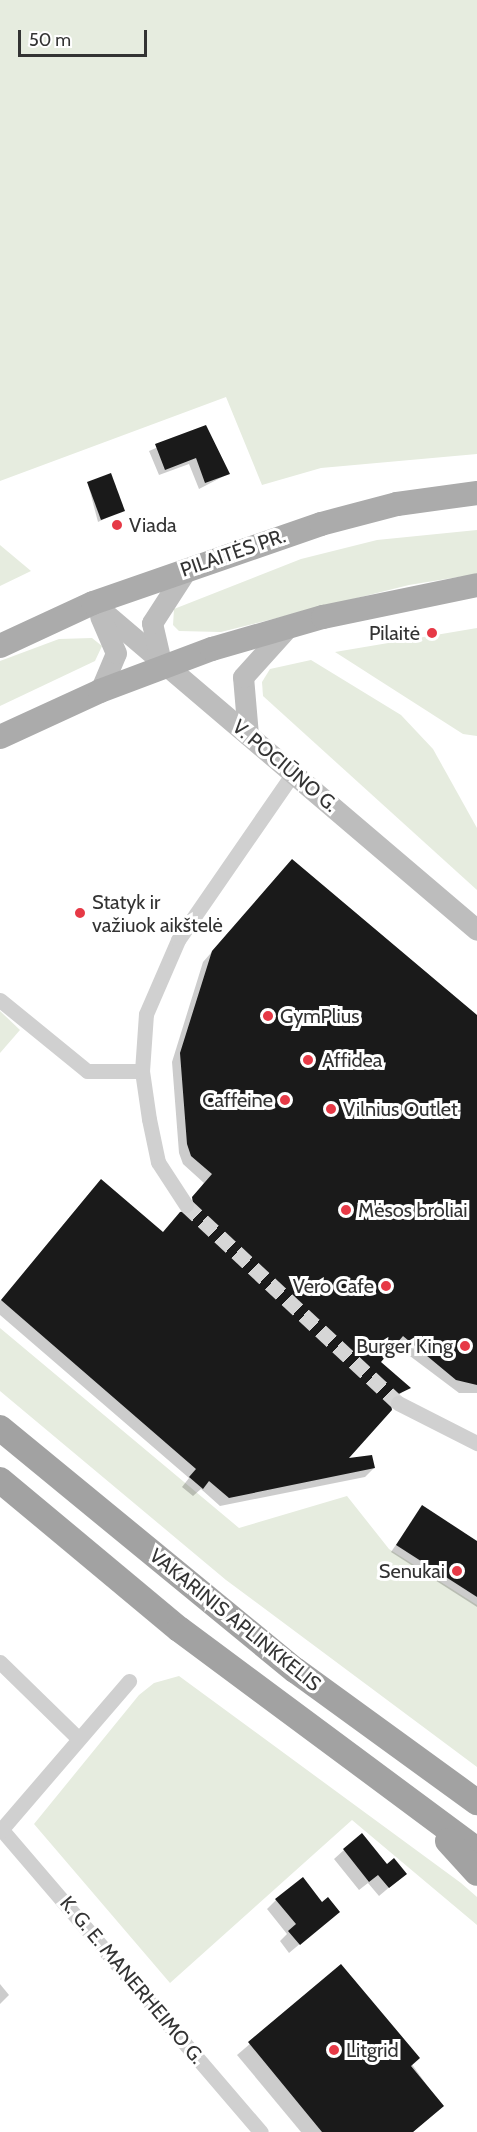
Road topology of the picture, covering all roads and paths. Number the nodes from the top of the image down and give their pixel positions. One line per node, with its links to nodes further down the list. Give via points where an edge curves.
1 (477, 493): 2 (main road, PILAITĖS PR., via 387,507)
2 (187, 569): 4 (main road, PILAITĖS PR.); 7 (main road, via 152,623 152,645)
3 (477, 585): 5 (main road)
4 (93, 603): 6 (main road, PILAITĖS PR.); 7 (main road, V. POCIŪNO G.); 8 (main road, via 116,653)
5 (288, 627): 7 (main road); 9 (main road, via 243,677)
6 (0, 646)
7 (162, 666): 8 (main road); 9 (main road, V. POCIŪNO G.)
8 (100, 691): 10 (main road)
9 (248, 735): 11 (main road, V. POCIŪNO G.)
10 (0, 737)
11 (293, 773): 12 (main road, V. POCIŪNO G.); 14 (street, via 166,961 146,1014)
12 (477, 930)
13 (0, 1000): 14 (street, via 87,1071)
14 (142, 1071): 15 (street, via 158,1162)
15 (186, 1205)
16 (398, 1403): 18 (street)
17 (0, 1428): 23 (highway, VAKARINIS APLINKKELIS, via 295,1670)
18 (477, 1443)
19 (0, 1480): 24 (highway, VAKARINIS APLINKKELIS, via 179,1629)
20 (0, 1662): 22 (street)
21 (129, 1681): 22 (street)
22 (79, 1739): 25 (street)
23 (477, 1802)
24 (424, 1814): 26 (highway, VAKARINIS APLINKKELIS); 27 (highway)
25 (1, 1830): 28 (street, K. G. E. MANERHEIMO G.)
26 (477, 1850)
27 (477, 1873)
28 (261, 2132)

